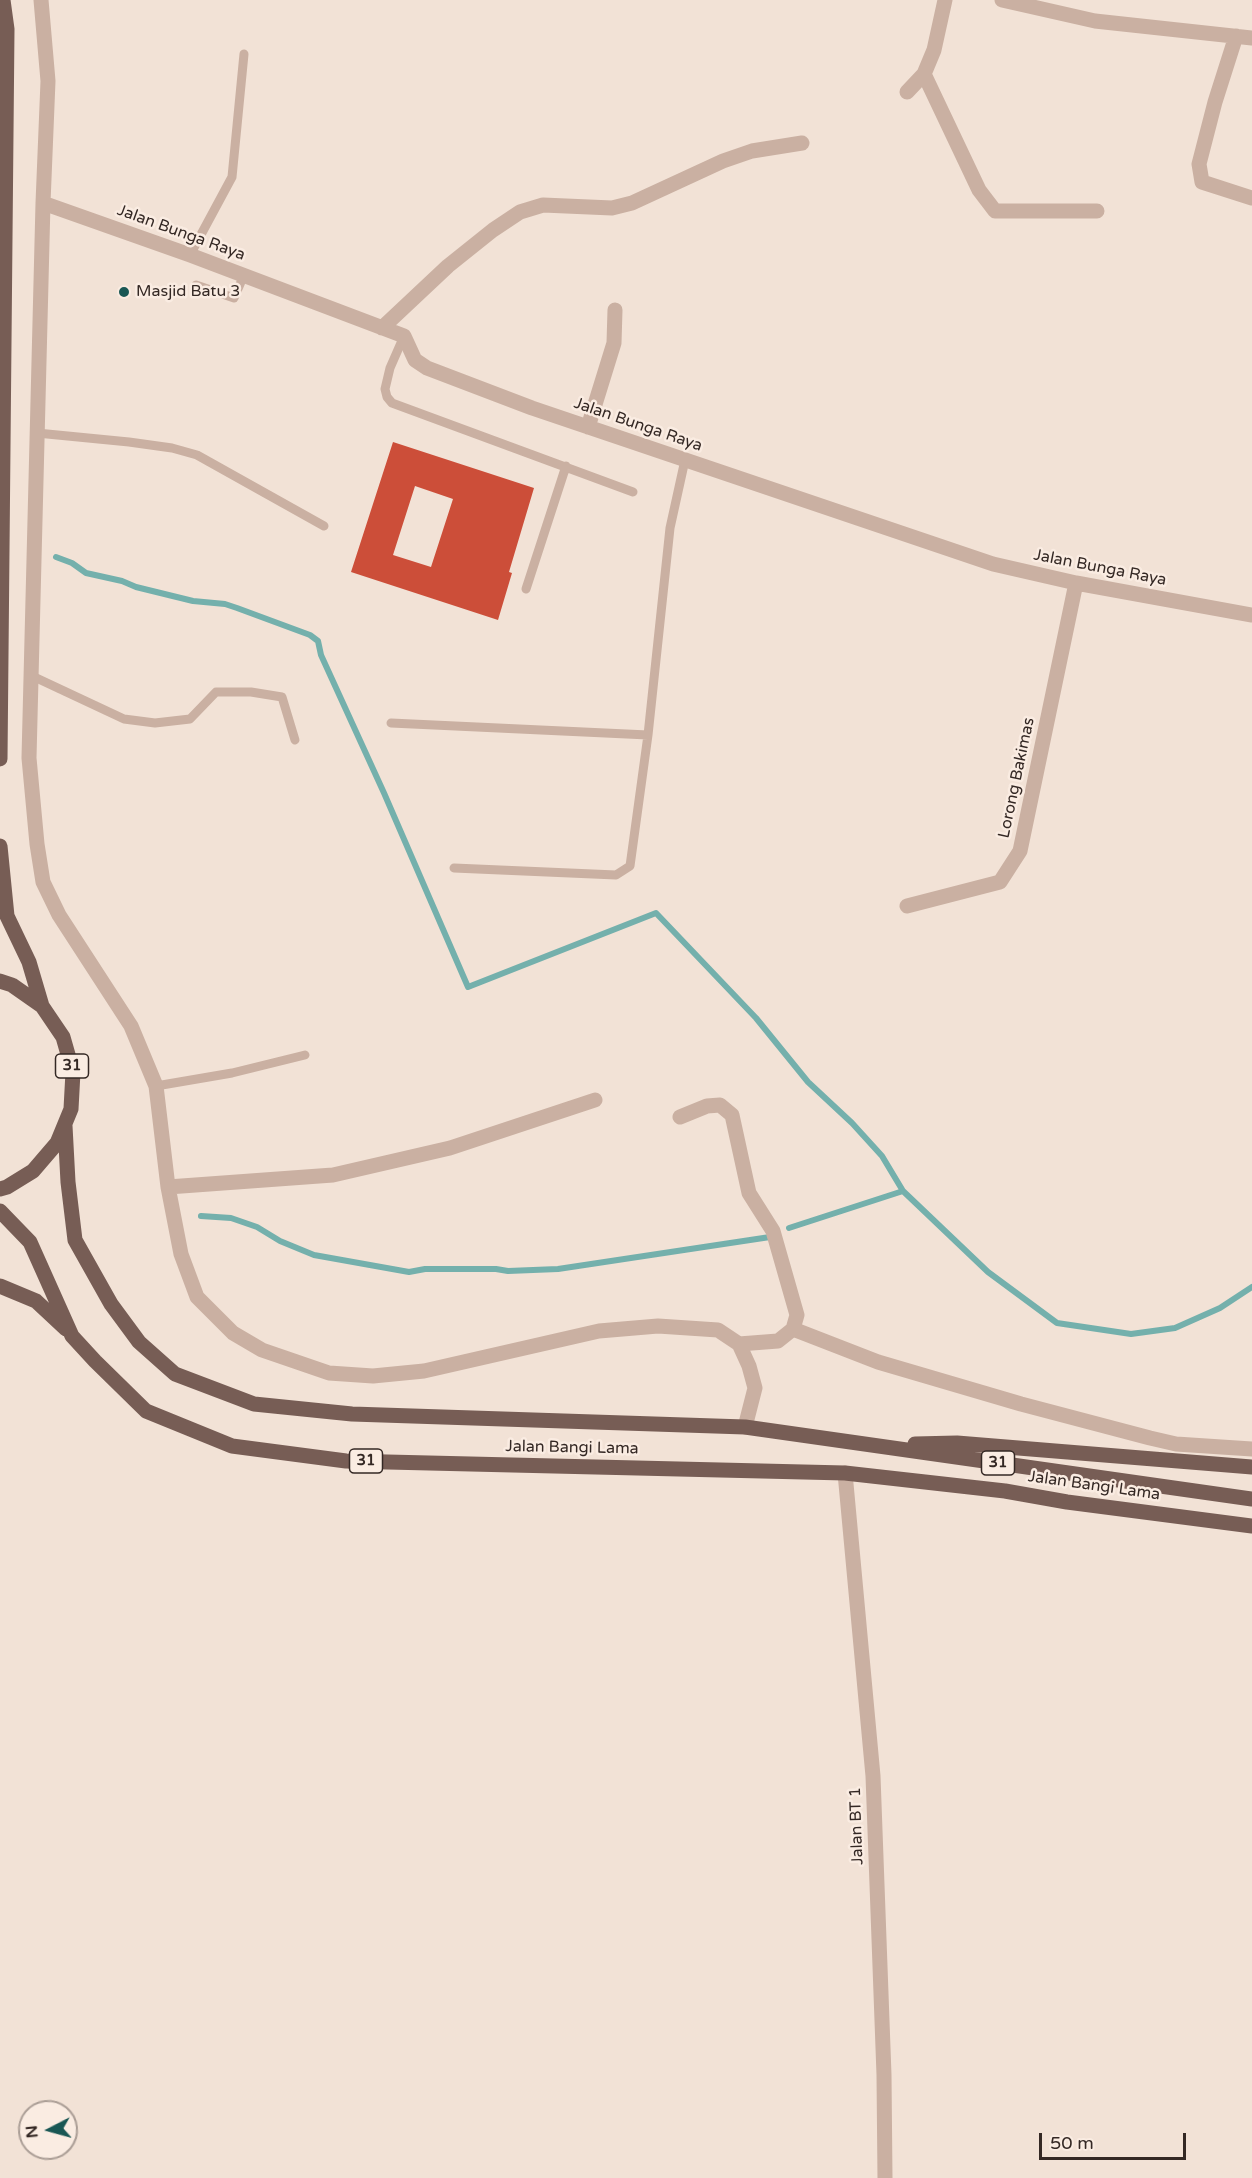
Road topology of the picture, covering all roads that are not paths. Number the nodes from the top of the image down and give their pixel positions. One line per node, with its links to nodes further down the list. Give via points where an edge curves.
1 (3, 0): 33 (main road, via 7,29)
2 (41, 0): 12 (street, via 48,81)
3 (945, 0): 8 (street, via 934,50)
4 (1002, 0): 5 (street, via 1095,21)
5 (1236, 36): 6 (street); 11 (street, via 1199,164 1202,182)
6 (1252, 38)
7 (244, 54): 14 (lane, via 232,177)
8 (924, 74): 9 (street); 13 (street, via 980,190 995,211)
9 (907, 92)
10 (802, 143): 18 (street, via 752,151 612,208 543,205 520,212 448,266)
11 (1252, 198)
12 (43, 203): 14 (street, Jalan Bunga Raya); 21 (street)
13 (1097, 211)
14 (190, 255): 15 (street, Jalan Bunga Raya)
15 (244, 275): 16 (lane, via 234,298); 18 (street, Jalan Bunga Raya)
16 (196, 285)
17 (615, 310): 20 (street, via 614,343)
18 (382, 328): 19 (street, Jalan Bunga Raya)
19 (404, 336): 20 (street, Jalan Bunga Raya, via 415,360 427,368); 23 (lane, via 385,389 392,403)
20 (588, 427): 22 (street, Jalan Bunga Raya)
21 (37, 433): 25 (lane, via 129,442 197,455); 29 (street)
22 (685, 460): 26 (street, Jalan Bunga Raya, via 993,564); 31 (lane, via 670,528)
23 (566, 466): 24 (lane); 27 (lane)
24 (633, 492)
25 (324, 526)
26 (1076, 583): 28 (street, Jalan Bunga Raya); 36 (street, Lorong Bakimas, via 1020,851 1000,882)
27 (526, 589)
28 (1252, 615)
29 (30, 675): 32 (lane, via 124,719 155,723 190,719 216,692 282,697); 40 (street, via 29,758 43,882 59,915 131,1026)
30 (391, 723): 31 (lane)
31 (648, 735): 35 (lane, via 630,866 616,875)
32 (295, 740)
33 (0, 759)
34 (0, 846): 38 (main road, Jalan Bangi Lama / 31, via 7,916 29,962)
35 (454, 868)
36 (907, 906)
37 (0, 981): 38 (main road, Jalan Bangi Lama / 31)
38 (42, 1006): 43 (main road, Jalan Bangi Lama / 31, via 63,1037 73,1072 71,1109)
39 (305, 1055): 40 (lane)
40 (156, 1086): 44 (street)
41 (595, 1100): 44 (street, via 450,1148 333,1175)
42 (680, 1117): 48 (street, via 720,1106 732,1115 749,1193 773,1230 797,1315)
43 (64, 1126): 45 (main road, Jalan Bangi Lama / 31, via 57,1143 33,1171); 51 (main road, Jalan Bangi Lama / 31, via 75,1240 111,1304 139,1342 175,1374 254,1404 330,1412)
44 (168, 1187): 50 (street, via 181,1254 197,1297 233,1333 262,1350 329,1373 373,1376 424,1371 598,1331 658,1326 718,1330)
45 (0, 1189)
46 (0, 1212): 49 (main road, Jalan Bangi Lama / 31, via 30,1242)
47 (0, 1286): 49 (main road, via 36,1301)
48 (794, 1329): 50 (street, via 778,1341); 53 (street, via 878,1362 1129,1433 1176,1444)
49 (72, 1335): 55 (main road, Jalan Bangi Lama / 31, via 146,1411 232,1446 346,1461)
50 (739, 1344): 51 (street, via 755,1388)
51 (745, 1427): 52 (main road, Jalan Bangi Lama / 31)
52 (876, 1446): 54 (main road, Jalan Bangi Lama / 31, via 957,1443); 56 (main road, Jalan Bangi Lama / 31)
53 (1252, 1449)
54 (1252, 1467)
55 (845, 1473): 57 (main road, Jalan Bangi Lama / 31); 58 (street, Jalan BT 1, via 873,1776)
56 (1252, 1499)
57 (1252, 1526)
58 (885, 2178)

